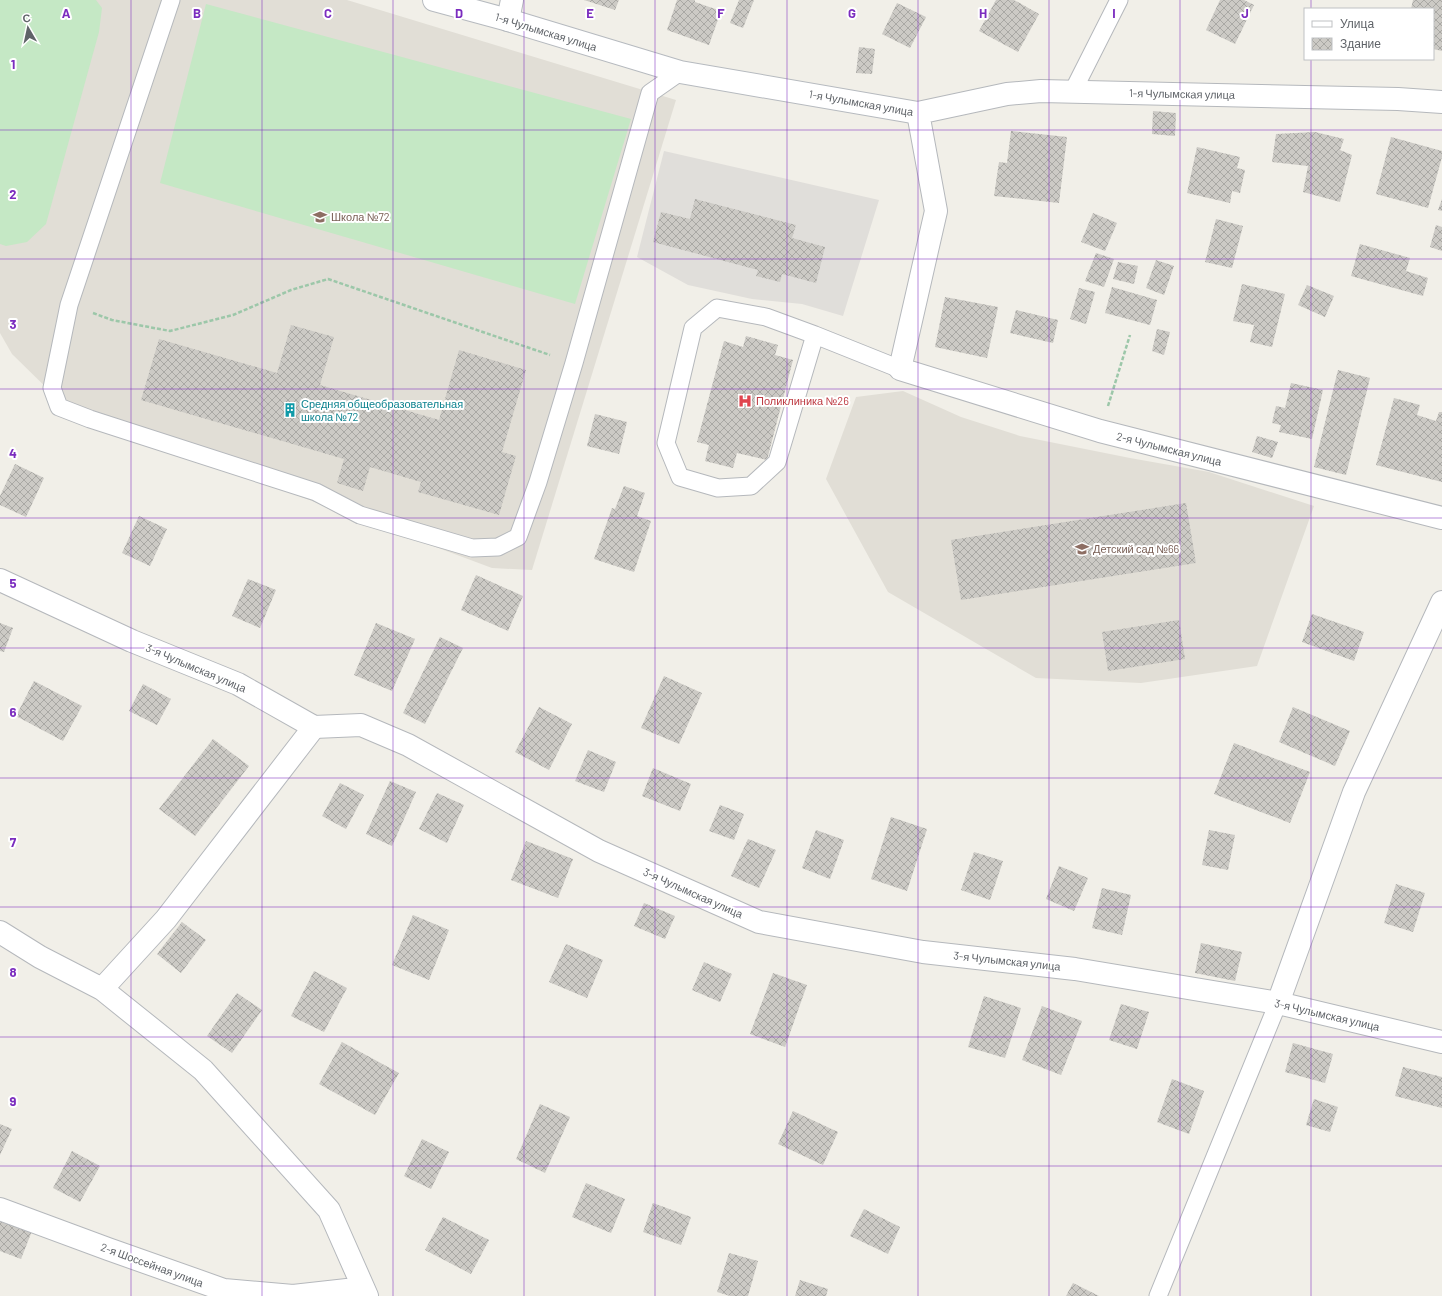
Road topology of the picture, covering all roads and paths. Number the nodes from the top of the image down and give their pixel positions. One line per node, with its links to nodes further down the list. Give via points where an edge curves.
1 (171, 0): 9 (lane)
2 (434, 0): 4 (street, 1-я Чулымская улица)
3 (1119, 0): 6 (lane)
4 (510, 10): 5 (street, 1-я Чулымская улица)
5 (680, 72): 8 (street, 1-я Чулымская улица); 12 (lane, via 650,92)
6 (1073, 91): 7 (street, 1-я Чулымская улица); 8 (street, 1-я Чулымская улица, via 1007,94)
7 (1442, 102)
8 (918, 113): 13 (street, via 936,211)
9 (69, 305): 12 (path, via 112,320 170,331 233,315 291,290 328,279); 12 (lane, via 52,388 59,407 316,492 360,515 472,548 498,547 518,537 538,482)
10 (815, 335): 10 (lane, via 766,317 717,308 693,328 666,443 680,477 718,488 752,486 777,462); 13 (lane)
11 (1130, 335): 14 (path)
12 (574, 363)
13 (900, 369): 14 (street, 2-я Чулымская улица)
14 (1100, 431): 15 (street, 2-я Чулымская улица)
15 (1442, 518)
16 (0, 580): 18 (street, 3-я Чулымская улица, via 132,641 238,684)
17 (1442, 602): 21 (street, via 1354,792)
18 (314, 727): 20 (street, via 166,918); 21 (street, 3-я Чулымская улица, via 361,725 408,745 600,851 759,922 923,952 1075,969)
19 (0, 932): 20 (street, via 40,957)
20 (102, 989): 25 (street, via 203,1070 329,1210)
21 (1278, 1003): 22 (street, 3-я Чулымская улица); 26 (lane)
22 (1442, 1042)
23 (0, 1208): 24 (street, 2-я Шоссейная улица, via 224,1290 293,1296 347,1290)
24 (355, 1296)
25 (367, 1296)
26 (1158, 1296)

